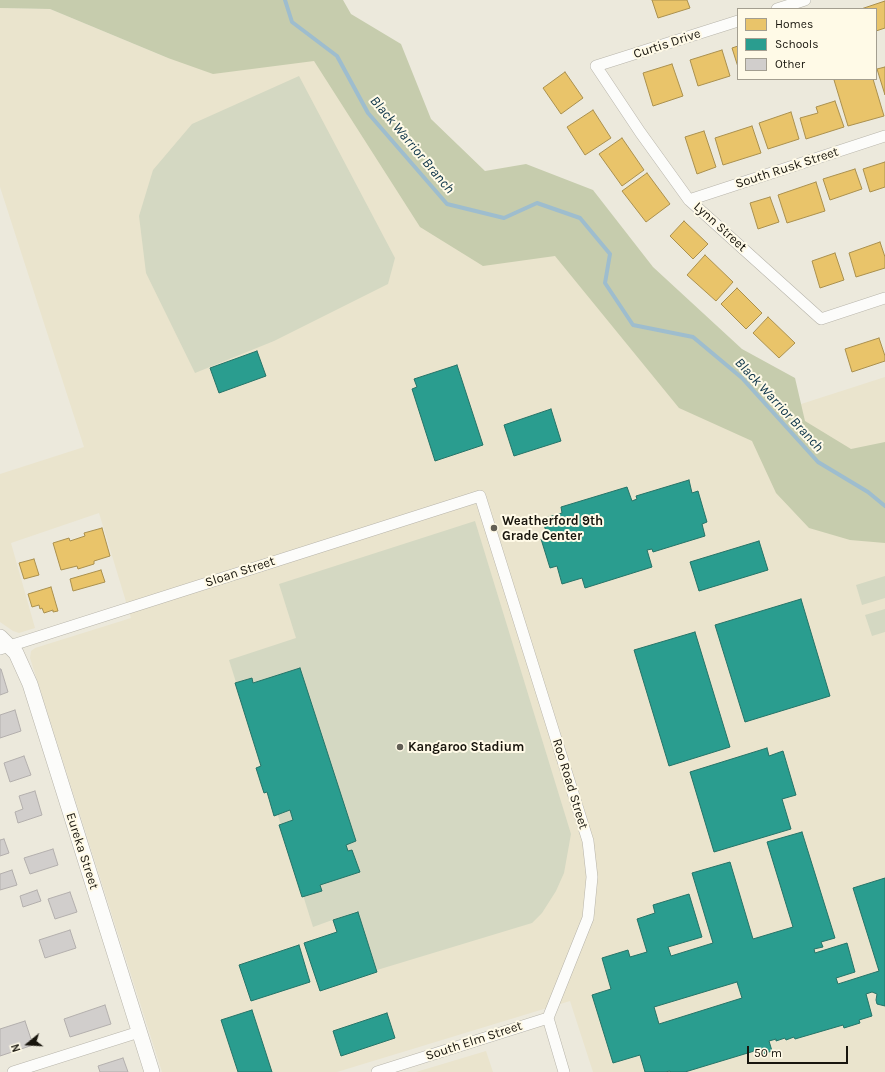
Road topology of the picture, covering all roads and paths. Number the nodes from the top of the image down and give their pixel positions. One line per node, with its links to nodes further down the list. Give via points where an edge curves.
1 (805, 0): 2 (street)
2 (780, 8)
3 (737, 21): 4 (street, Curtis Drive)
4 (596, 66): 6 (street, Lynn Street)
5 (885, 136): 6 (street, South Rusk Street)
6 (689, 200): 7 (street, Lynn Street, via 820,319)
7 (885, 298)
8 (480, 496): 9 (street, Sloan Street); 10 (street, Roo Road Street, via 588,841 592,877 588,918)
9 (3, 644): 11 (street, Eureka Street, via 16,654 30,684)
10 (548, 1018): 14 (street, South Elm Street); 15 (street)
11 (140, 1032): 12 (street); 13 (street, Eureka Street)
12 (13, 1072)
13 (152, 1072)
14 (377, 1072)
15 (564, 1072)

